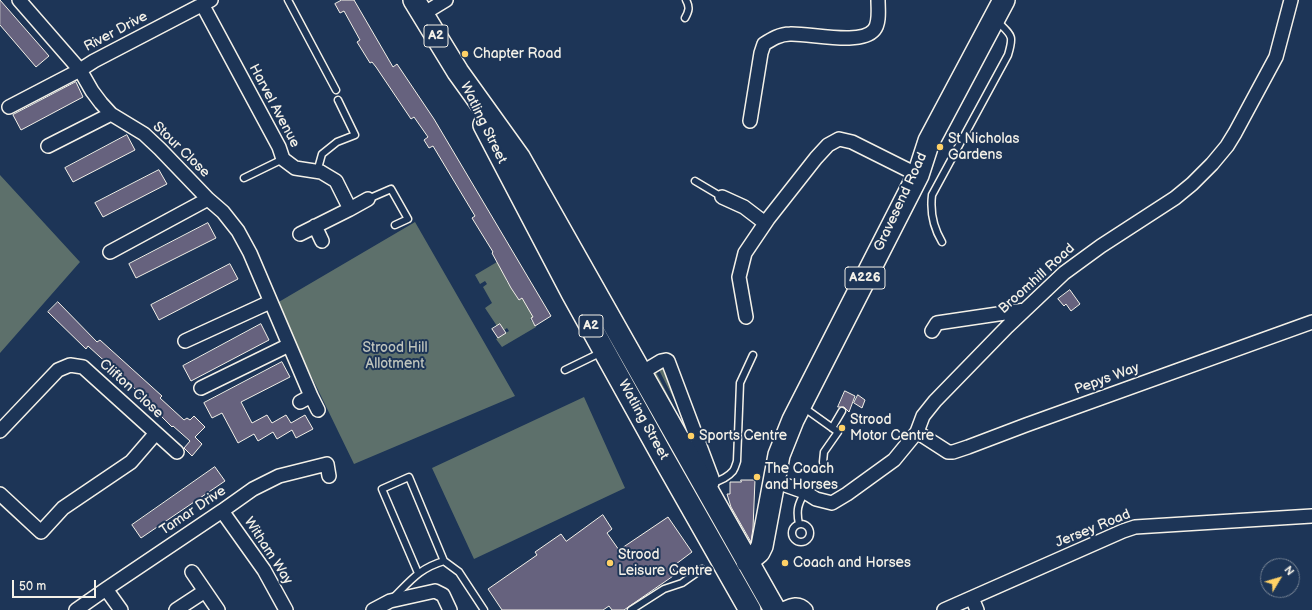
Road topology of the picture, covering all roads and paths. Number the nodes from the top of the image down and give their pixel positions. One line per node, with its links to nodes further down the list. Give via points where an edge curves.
1 (19, 0): 12 (street, River Drive)
2 (288, 0): 14 (lane)
3 (446, 0): 9 (street)
4 (686, 0): 10 (lane, via 689,6)
5 (878, 0): 18 (street, via 875,29 866,36 856,38 789,34 777,36 764,44)
6 (1004, 0): 11 (main road, Gravesend Road / A226)
7 (1291, 0): 38 (street, Broomhill Road, via 1276,57 1239,126 1212,164 1175,198 1106,242 1064,273)
8 (206, 2): 12 (street, River Drive); 20 (street, Harvel Avenue)
9 (419, 7): 13 (main road, A2)
10 (686, 18)
11 (994, 19): 22 (main road, Gravesend Road / A226, via 929,141); 34 (lane, via 1010,34 1012,41 1008,55 932,195 930,206 935,231)
12 (80, 70): 16 (street, River Drive); 17 (street, Stour Close, via 92,91)
13 (458, 72): 36 (main road, Watling Street / A2, via 519,157); 44 (main road, Watling Street / A2, via 491,140)
14 (336, 90)
15 (338, 100): 21 (lane, via 355,135 337,142 322,154)
16 (9, 107)
17 (111, 114): 19 (street); 26 (street, Stour Close, via 144,134)
18 (750, 121)
19 (48, 146)
20 (283, 159): 21 (street, Harvel Avenue, via 295,168); 23 (lane)
21 (317, 172): 28 (street, Harvel Avenue, via 336,181)
22 (918, 175): 29 (street, via 858,144 836,140 822,152); 49 (main road, Gravesend Road / A226)
23 (244, 178)
24 (695, 181): 25 (lane)
25 (722, 197): 29 (street, via 744,207)
26 (208, 199): 35 (street, Stour Close); 37 (street, Stour Close, via 238,231)
27 (368, 199): 28 (street); 30 (lane, via 391,189 408,219)
28 (350, 209): 31 (street)
29 (765, 223): 39 (street, via 745,253 738,277)
30 (395, 225)
31 (315, 226): 32 (street); 33 (street)
32 (300, 234)
33 (322, 240)
34 (942, 242)
35 (110, 252)
36 (579, 263): 44 (main road, Watling Street, via 584,291 611,339 612,346); 47 (main road, Watling Street / A2)
37 (270, 302): 42 (street); 43 (street, Stour Close)
38 (1025, 310): 41 (street, via 937,323); 54 (street, Broomhill Road, via 935,401 923,416)
39 (746, 317)
40 (1312, 322): 54 (street, Pepys Way, via 968,448 948,452)
41 (932, 331)
42 (185, 341)
43 (289, 345): 48 (street); 50 (street, Stour Close, via 305,399)
44 (605, 351): 46 (lane); 61 (main road, Watling Street / A2)
45 (753, 355): 60 (lane, via 740,383 737,461 732,472)
46 (565, 370)
47 (641, 373): 60 (main road, Watling Street / A2); 60 (street, Watling Street, via 661,361 668,361 712,476); 61 (main road, Watling Street, via 632,381 677,462)
48 (200, 388)
49 (800, 404): 52 (lane); 59 (main road, Gravesend Road / A226, via 779,455)
50 (318, 410)
51 (842, 411): 52 (lane)
52 (832, 428): 57 (lane, via 838,432 824,452)
53 (0, 431): 55 (street, Clifton Close, via 58,370 70,365 83,367)
54 (917, 432): 62 (street, Broomhill Road, via 894,460 847,494 832,502 816,499)
55 (156, 433): 56 (street); 63 (street, Clifton Close, via 131,462 63,508 41,532)
56 (177, 452)
57 (822, 462)
58 (329, 476): 64 (street, Tamar Drive, via 327,464 279,476 253,489)
59 (774, 481): 62 (street, Broomhill Road); 68 (main road, Gravesend Road / A226, via 760,552)
60 (709, 486): 68 (main road, Watling Street / A2)
61 (682, 490): 85 (main road, Watling Street / A2)
62 (805, 492): 66 (lane, via 797,513)
63 (0, 494)
64 (222, 511): 72 (street, Tamar Drive); 80 (street, Witham Way, via 264,570)
65 (1312, 516): 74 (street, Jersey Road, via 1135,527)
66 (799, 524)
67 (444, 561): 71 (lane); 71 (lane, via 410,477 382,489); 83 (lane, via 459,572)
68 (747, 562): 86 (main road, via 744,576); 87 (main road, A2)
69 (702, 569): 84 (lane)
70 (192, 572): 73 (street)
71 (418, 573): 75 (lane)
72 (106, 589): 76 (street, Tamar Drive); 77 (street)
73 (205, 591): 78 (street); 79 (street)
74 (972, 598): 90 (street, Jersey Road); 91 (street)
75 (390, 601): 81 (street); 82 (street, via 435,591 443,595)
76 (76, 610)
77 (121, 610)
78 (176, 610)
79 (218, 610)
80 (286, 610)
81 (373, 610)
82 (450, 610)
83 (484, 610)
84 (632, 610)
85 (750, 610)
86 (762, 610)
87 (775, 610)
88 (781, 610): 89 (street, via 796,604)
89 (806, 610)
90 (944, 610)
91 (977, 610)

